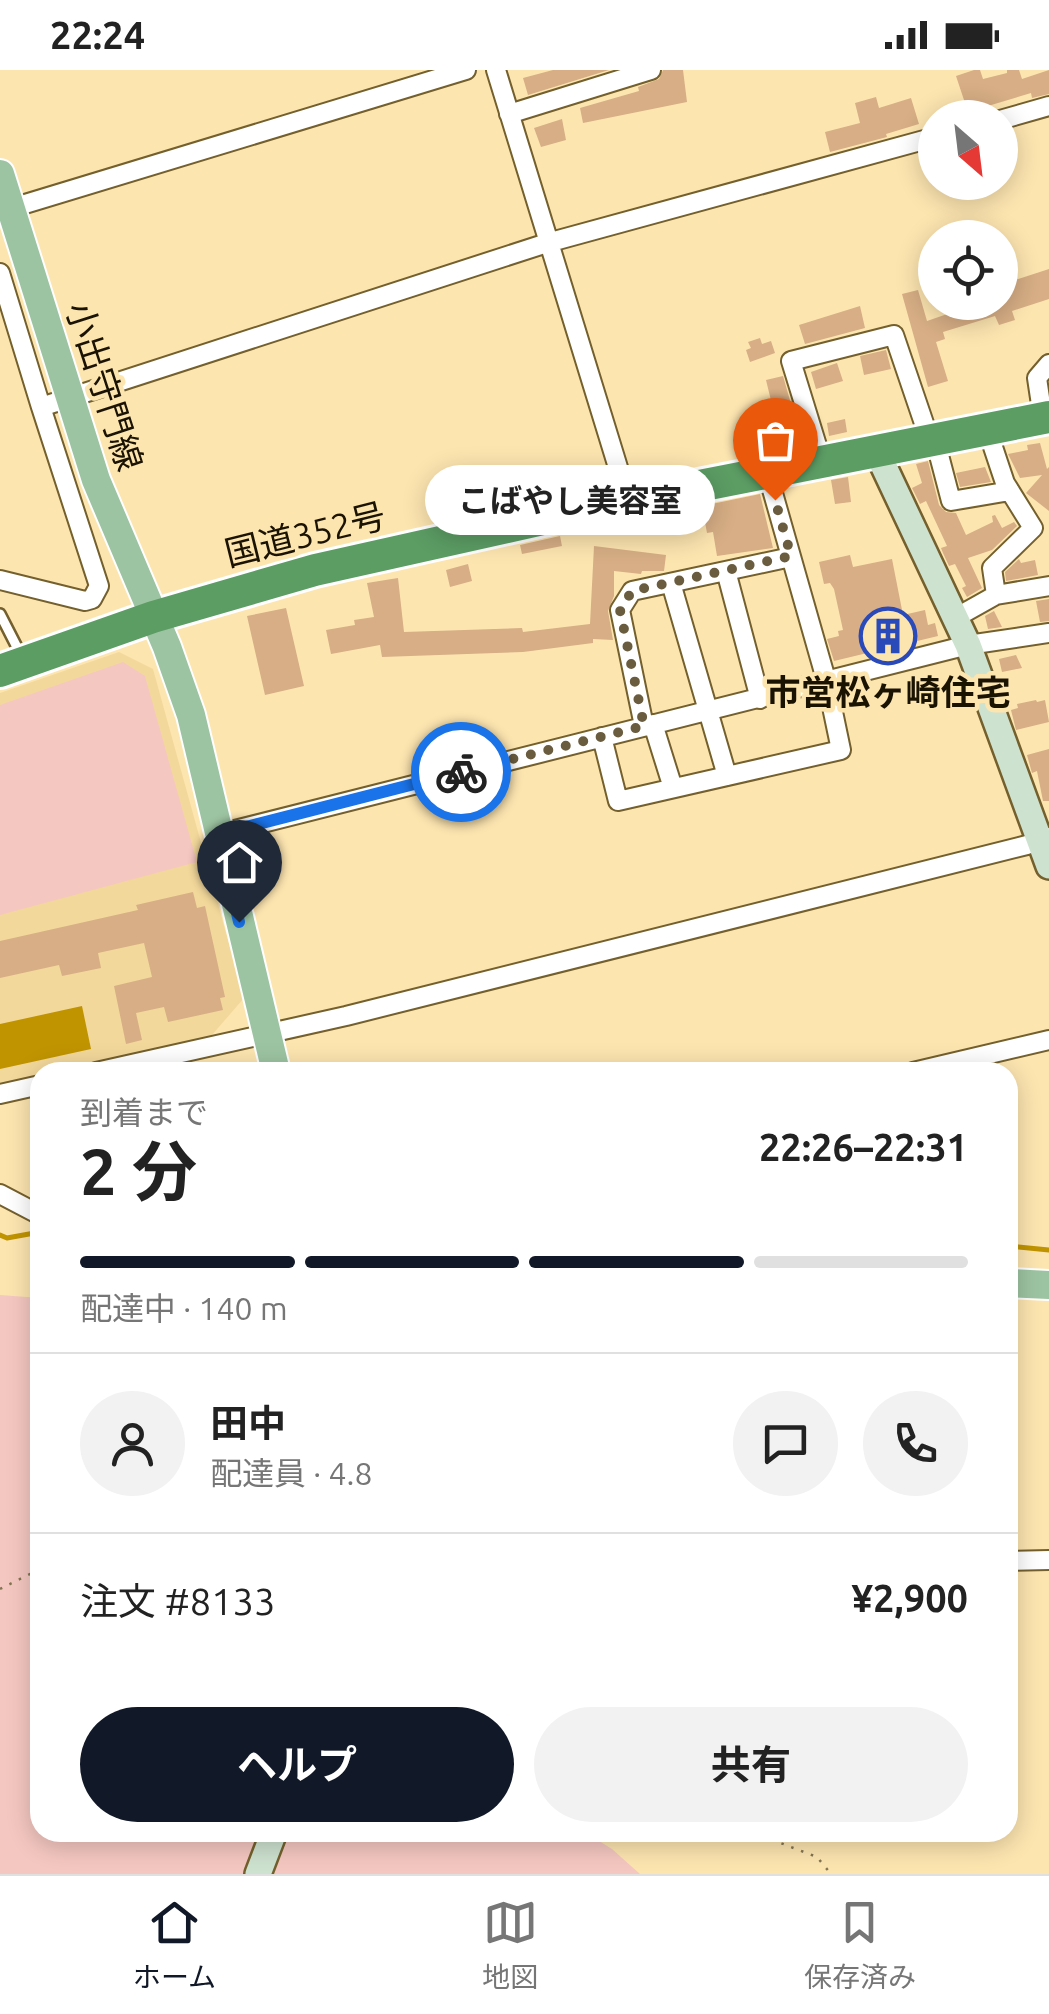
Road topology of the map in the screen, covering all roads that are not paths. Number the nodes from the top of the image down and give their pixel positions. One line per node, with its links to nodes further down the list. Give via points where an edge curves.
1 (466, 70): 9 (street)
2 (496, 70): 5 (street)
3 (651, 70): 5 (street)
4 (1049, 106): 6 (street)
5 (509, 114): 10 (street)
6 (1018, 115)
7 (918, 142): 10 (street)
8 (0, 174): 9 (main road, 小出守門線)
9 (5, 210): 13 (main road, 小出守門線)
10 (547, 243): 13 (street); 21 (street)
11 (0, 272): 13 (street)
12 (1049, 364): 14 (street, via 1037,378)
13 (54, 403): 24 (street, via 99,586 85,601); 29 (main road, 小出守門線)
14 (1046, 417): 15 (highway, 国道352号)
15 (988, 429): 16 (highway, 国道352号); 20 (street)
16 (933, 440): 17 (highway, 国道352号); 18 (street, via 894,335 790,361); 20 (street, via 951,501)
17 (877, 452): 18 (highway, 国道352号); 30 (street)
18 (822, 462): 19 (highway, 国道352号)
19 (767, 472): 21 (highway, 国道352号); 22 (street)
20 (1010, 491): 27 (street, via 1033,528 992,568)
21 (628, 500): 29 (highway, 国道352号, via 315,570)
22 (791, 556): 23 (street); 34 (street)
23 (726, 571): 25 (street); 35 (street)
24 (0, 580)
25 (671, 583): 36 (street); 37 (street, via 632,591 620,610)
26 (1049, 586): 27 (street)
27 (996, 595): 30 (street)
28 (0, 614): 33 (lane)
29 (153, 617): 33 (highway, 国道352号); 41 (main road, 小出守門線, via 190,716)
30 (955, 618): 32 (street)
31 (1049, 633): 32 (street)
32 (968, 645): 34 (street); 42 (street)
33 (12, 667)
34 (827, 683): 35 (street); 39 (street, via 841,750)
35 (760, 699): 36 (street)
36 (709, 711): 37 (street); 39 (street)
37 (648, 726): 38 (street); 40 (street)
38 (602, 737): 40 (street, via 618,801); 41 (street)
39 (728, 776): 40 (street)
40 (672, 788)
41 (219, 834): 44 (main road, 小出守門線)
42 (1044, 838): 43 (street); 44 (street)
43 (1049, 866)
44 (266, 1034): 46 (street); 47 (main road, 小出守門線)
45 (1049, 1040): 48 (street)
46 (141, 1062)
47 (273, 1062)
48 (956, 1062)
49 (30, 1087): 50 (street)
50 (0, 1094)
51 (0, 1194): 52 (street)
52 (30, 1210)
53 (1018, 1283): 54 (main road)
54 (1049, 1285)
55 (1049, 1560): 56 (street)
56 (1018, 1561)
57 (270, 1842): 58 (street)
58 (258, 1874)

